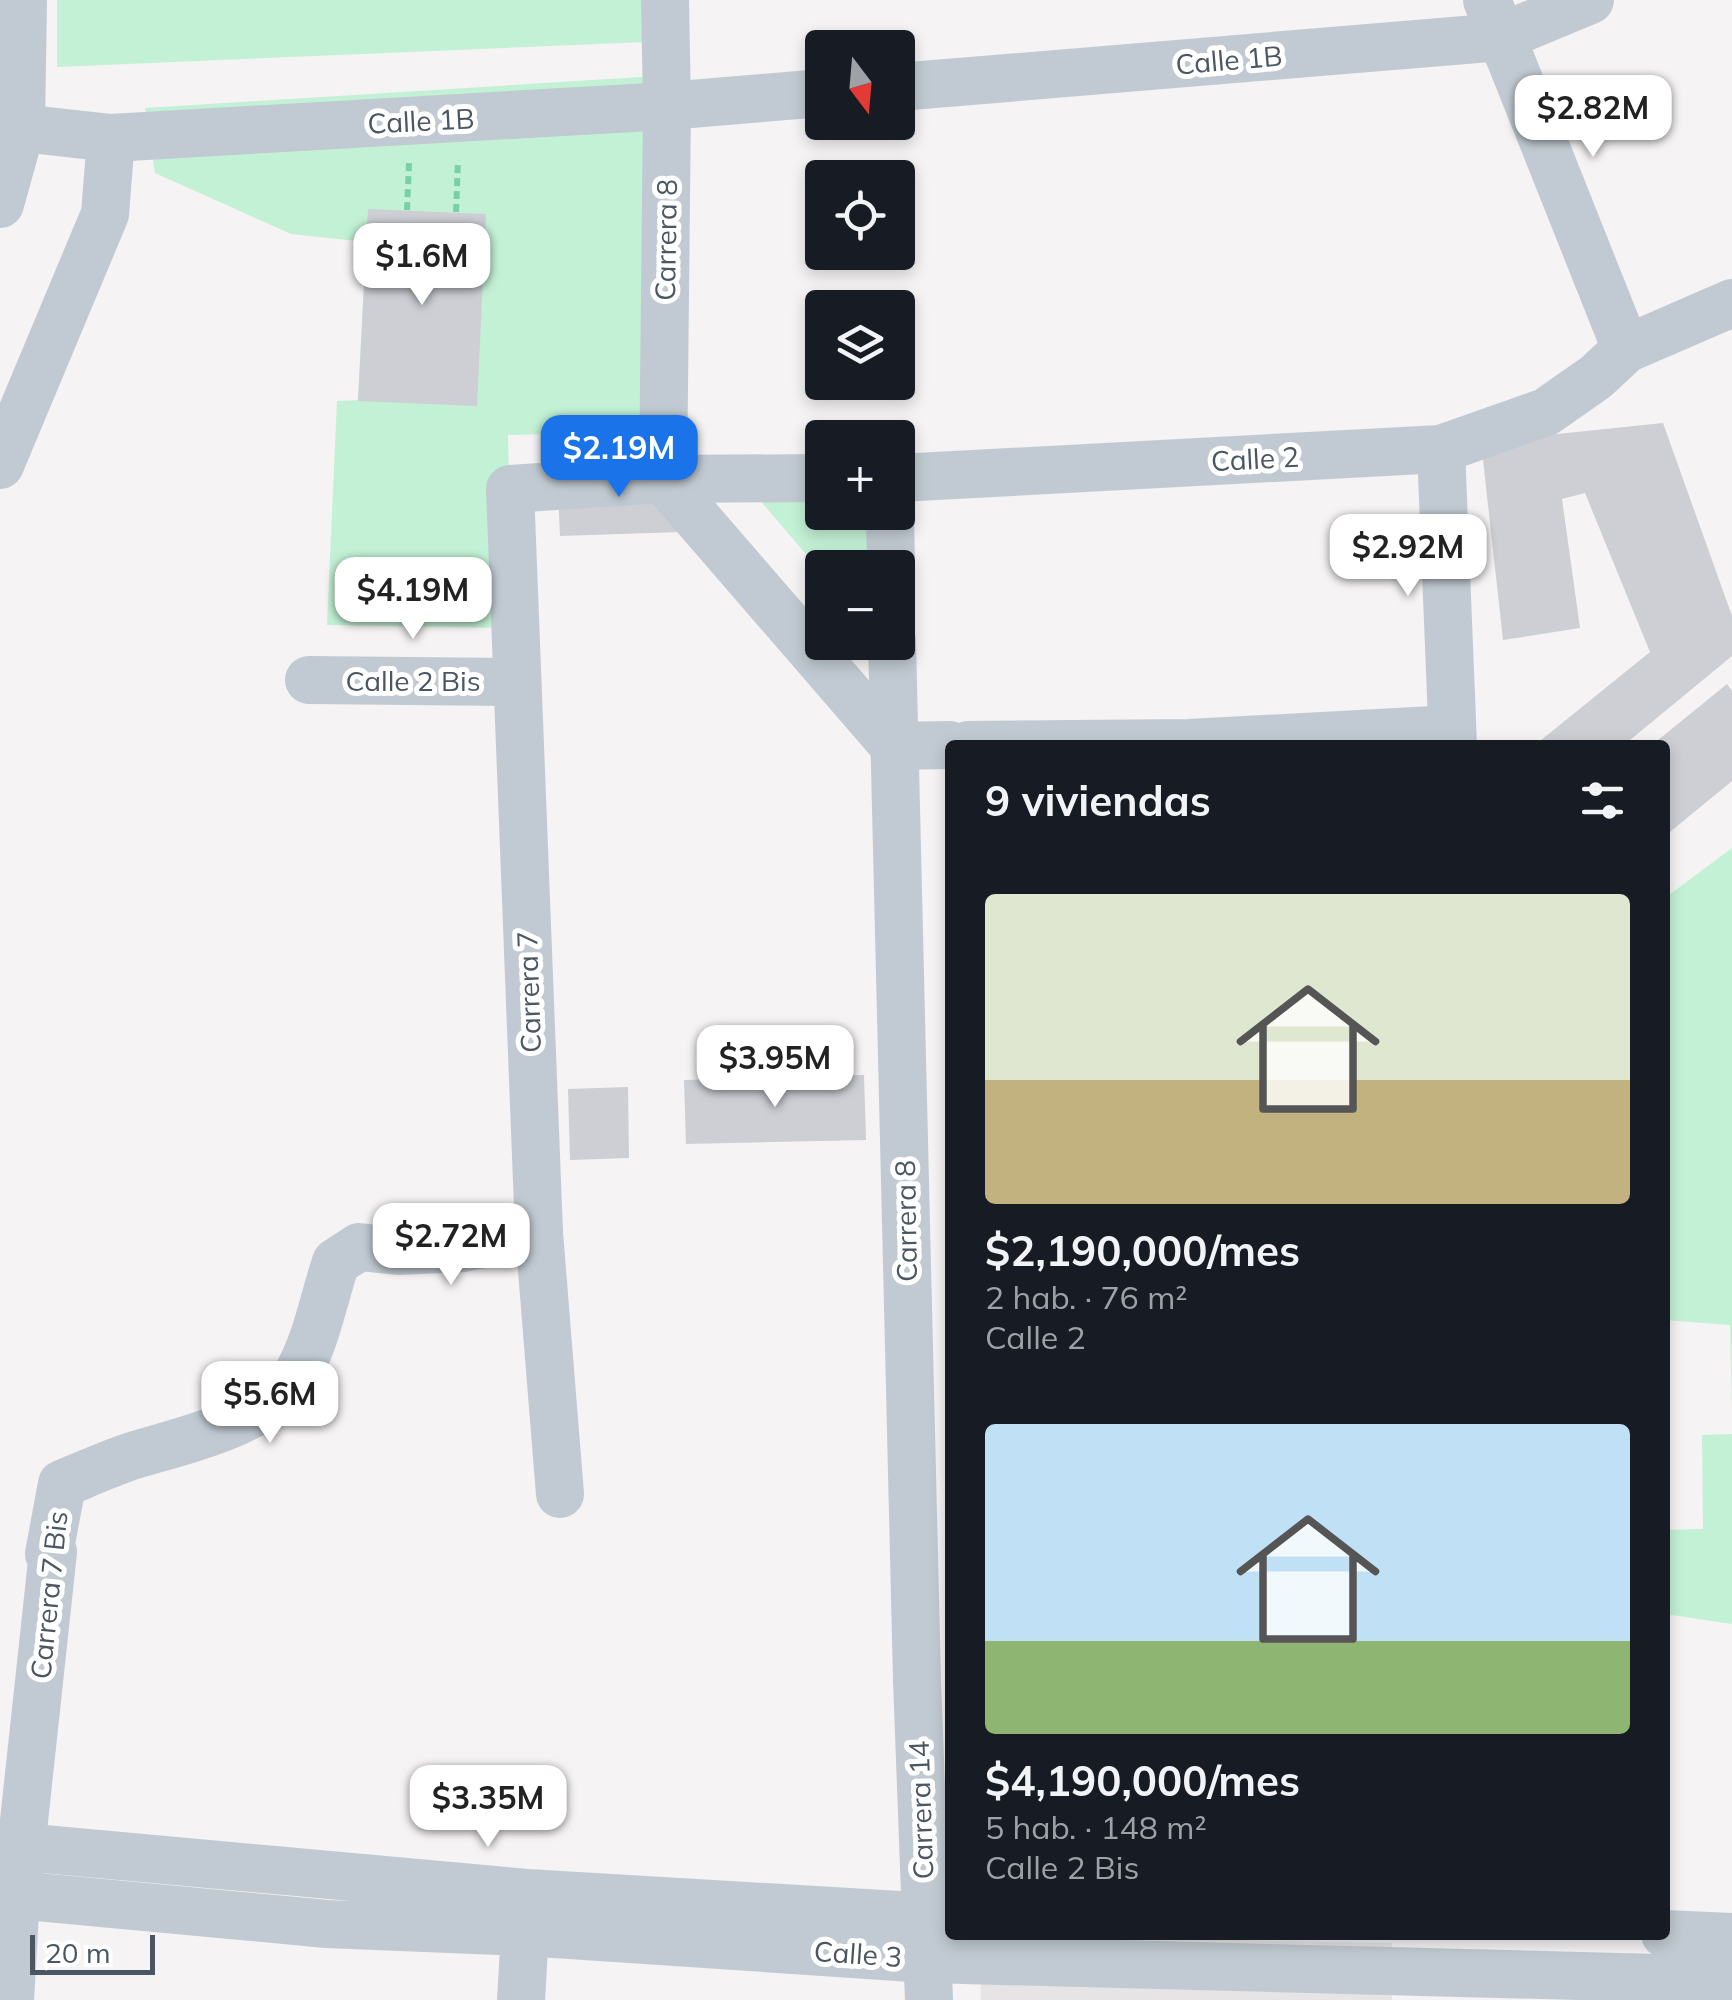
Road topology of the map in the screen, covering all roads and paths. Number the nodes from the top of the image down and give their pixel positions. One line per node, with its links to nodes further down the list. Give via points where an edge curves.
1 (23, 0): 5 (street)
2 (665, 0): 8 (street, Carrera 8)
3 (1590, 0): 4 (street, Calle 1B)
4 (1494, 18): 6 (street, Calle 1B); 13 (street)
5 (12, 55): 9 (street)
6 (915, 85)
7 (805, 94): 8 (street, Calle 1B)
8 (668, 106): 10 (street, Calle 1B); 18 (street, Carrera 8)
9 (20, 128): 10 (street, Calle 1B); 11 (street)
10 (112, 138): 15 (street, via 106,214)
11 (0, 204)
12 (1732, 303): 13 (street, Calle 2)
13 (1611, 363): 14 (street, Calle 2, via 1546,412)
14 (1440, 449): 16 (street, Calle 2); 22 (street)
15 (0, 465)
16 (915, 477)
17 (805, 478): 18 (street)
18 (663, 479): 21 (street, Carrera 7, via 510,489); 25 (street)
19 (892, 660): 25 (street, Carrera 8)
20 (309, 680): 21 (street, Calle 2 Bis)
21 (517, 682): 26 (street, Carrera 7)
22 (1453, 737): 23 (street)
23 (1340, 740)
24 (945, 745): 25 (street)
25 (894, 746): 28 (street, Carrera 8)
26 (538, 1232): 27 (street, Carrera 7); 29 (street, Carrera 7 Bis, via 463,1248 359,1247 336,1262 294,1379 274,1398 230,1425 62,1484)
27 (560, 1494)
28 (917, 1680): 33 (street, Carrera 14)
29 (14, 1868): 30 (street, Calle 3, via 327,1924); 33 (street, Calle 3, via 527,1893); 36 (street)
30 (525, 1932): 33 (street, Calle 3); 37 (street)
31 (1670, 1934): 32 (street)
32 (1732, 1937)
33 (933, 1948): 34 (street, Calle 3)
34 (1525, 1969): 35 (street, Calle 3)
35 (1732, 1980)
36 (10, 2000)
37 (521, 2000)

